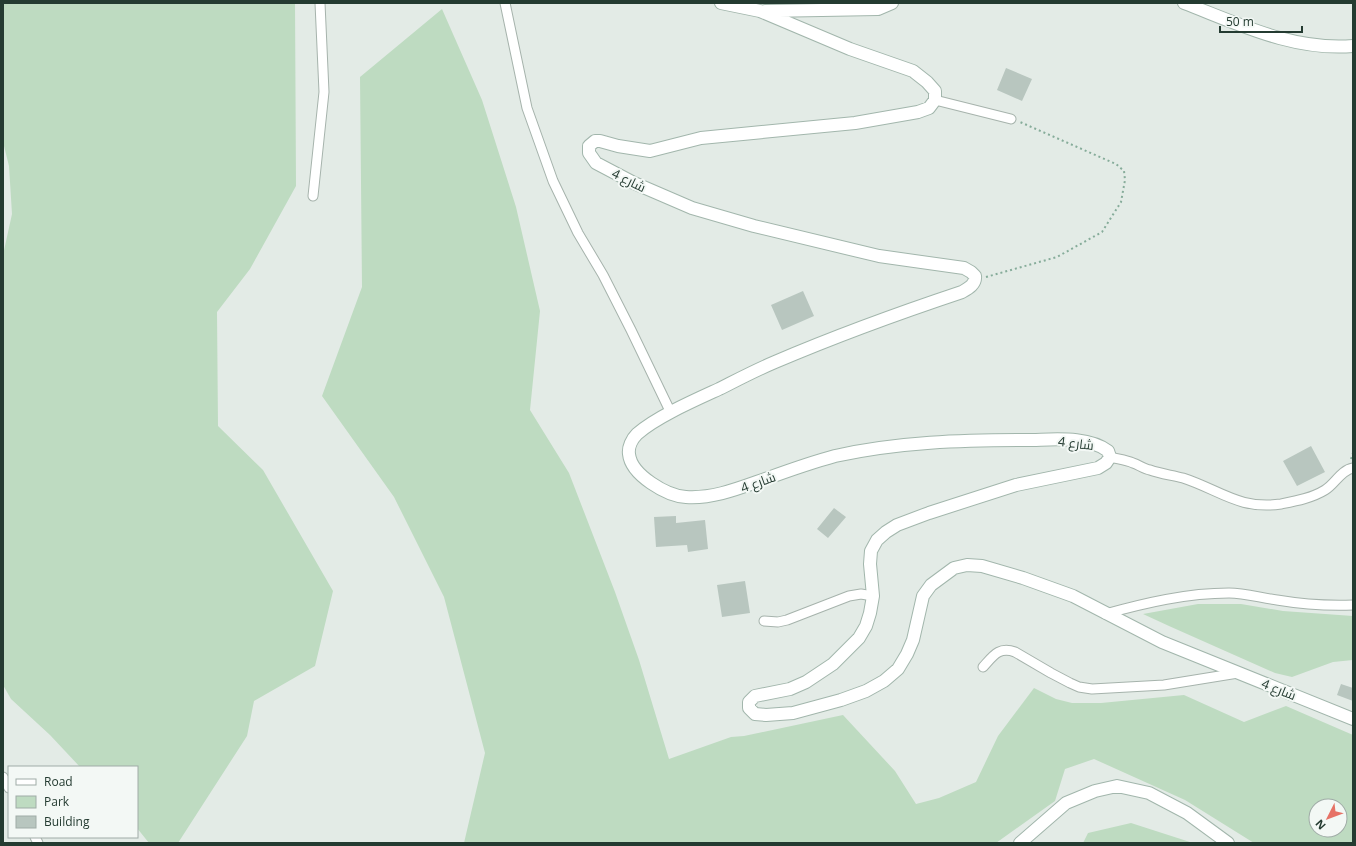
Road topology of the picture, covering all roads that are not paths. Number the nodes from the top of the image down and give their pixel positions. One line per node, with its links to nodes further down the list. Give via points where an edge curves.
1 (320, 3): 10 (street, via 324,92)
2 (505, 3): 11 (street, via 527,108 553,181)
3 (721, 3): 6 (street)
4 (892, 3): 6 (street, via 878,9)
5 (1184, 3): 7 (street, via 1277,38 1309,45)
6 (760, 11): 8 (street, via 850,49 913,71 935,91)
7 (1353, 46)
8 (935, 100): 9 (street); 11 (street, شارع 4, via 929,108 918,112 855,122 701,138 650,151 600,141 589,146 589,153 596,163 692,208 865,253 964,268 975,276 973,284 962,292 880,320 772,363)
9 (1012, 119)
10 (313, 196)
11 (671, 413): 12 (street, شارع 4, via 636,436 630,444 628,455 633,465 654,486 669,494 685,497 740,489 835,456 926,443 965,440 1058,440 1094,443 1108,451)
12 (1110, 457): 13 (street, via 1183,478 1247,504 1263,505 1280,504 1315,495 1325,490 1349,468); 14 (street, شارع 4, via 1098,468 1016,485 953,504 897,525 877,540 871,551)
13 (1353, 468)
14 (872, 596): 16 (street, شارع 4, via 866,626 859,638 833,664 806,682 755,696 749,702 749,708 760,715 793,713 841,700 884,681 898,669 908,654 923,596 931,585 954,568 967,565 982,566 1009,574 1073,596); 17 (street, via 849,596 787,620)
15 (1353, 605): 16 (street, via 1313,604 1230,593 1149,602)
16 (1105, 614): 19 (street, شارع 4, via 1162,642)
17 (764, 621)
18 (983, 667): 19 (street, via 994,655 1002,650 1009,650 1070,683 1092,689 1164,685)
19 (1238, 673): 20 (street, شارع 4)
20 (1353, 719)
21 (3, 776): 22 (street)
22 (8, 786)
23 (1020, 843): 24 (street, via 1066,803 1117,786 1149,793 1187,814)
24 (1228, 843)

